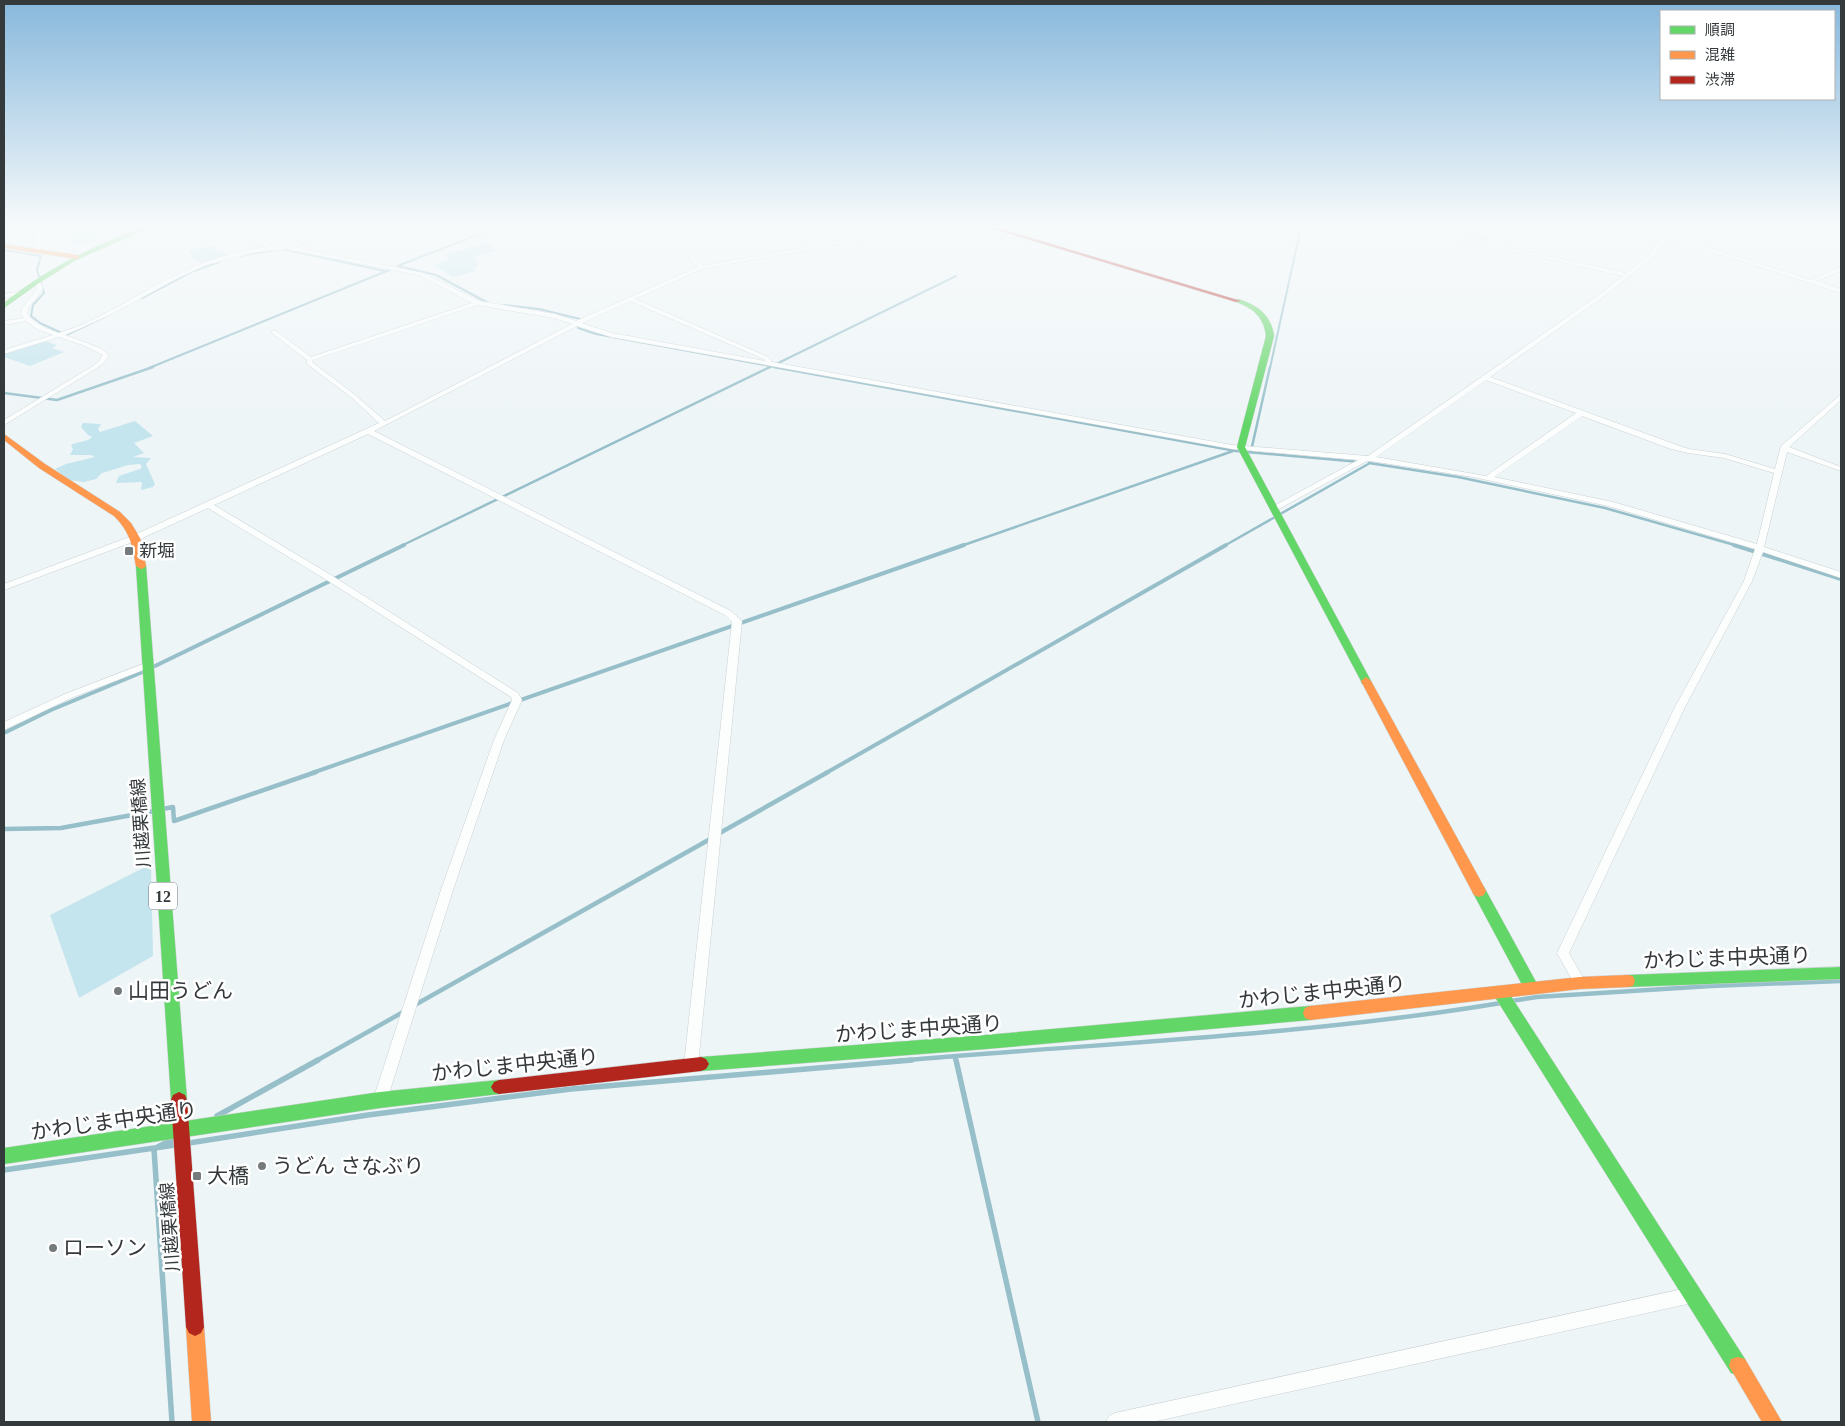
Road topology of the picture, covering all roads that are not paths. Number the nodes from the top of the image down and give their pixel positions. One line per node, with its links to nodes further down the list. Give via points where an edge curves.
1 (17, 294): 8 (street); 11 (street)
2 (36, 294): 12 (street, via 26,307)
3 (145, 294): 16 (street)
4 (460, 294): 10 (street)
5 (642, 294): 9 (street)
6 (1212, 294): 27 (street, via 1261,312 1271,327)
7 (1602, 294): 20 (street)
8 (4, 296)
9 (630, 299): 13 (street); 19 (street, via 766,358)
10 (477, 303): 13 (street); 18 (street)
11 (4, 306)
12 (26, 318): 14 (street); 16 (street)
13 (579, 322): 19 (street, via 611,335); 24 (street)
14 (4, 323)
15 (274, 332): 18 (street)
16 (58, 335): 17 (street); 23 (street, via 99,349 105,357 84,375)
17 (4, 352)
18 (310, 359): 24 (street, via 309,363)
19 (770, 364): 27 (street)
20 (1485, 377): 22 (street); 29 (street)
21 (1841, 397): 28 (street)
22 (1580, 414): 31 (street, via 1688,452 1725,456); 32 (street)
23 (4, 423)
24 (384, 424): 25 (street)
25 (367, 432): 33 (street); 45 (street, via 728,612 737,621)
26 (4, 436): 35 (street, 川越栗橋線 / 12, via 42,466 117,514)
27 (1241, 447): 29 (street); 34 (street)
28 (1784, 448): 30 (street); 31 (street)
29 (1367, 458): 32 (street); 34 (street)
30 (1841, 469)
31 (1778, 472): 36 (street)
32 (1488, 478): 36 (street, via 1610,504)
33 (207, 504): 35 (street); 46 (street, via 515,695 517,700 499,740 447,890)
34 (1275, 510): 43 (street)
35 (135, 538): 38 (street); 39 (street, 川越栗橋線 / 12, via 141,562)
36 (1760, 548): 37 (street); 42 (street, via 1748,581 1680,706 1563,953)
37 (1841, 575)
38 (4, 588)
39 (148, 665): 40 (street, via 68,696); 47 (street, 川越栗橋線 / 12)
40 (4, 726)
41 (1841, 973): 42 (street, かわじま中央通り)
42 (1580, 983): 43 (street, かわじま中央通り)
43 (1531, 988): 44 (street, かわじま中央通り)
44 (1500, 992): 45 (street, かわじま中央通り, via 1266,1018); 49 (street)
45 (691, 1065): 46 (street, かわじま中央通り)
46 (380, 1100): 47 (street, かわじま中央通り)
47 (180, 1131): 48 (street, かわじま中央通り); 50 (street, 川越栗橋線 / 12)
48 (4, 1156)
49 (1692, 1295): 51 (street); 52 (street)
50 (202, 1422)
51 (1115, 1422)
52 (1773, 1422)

